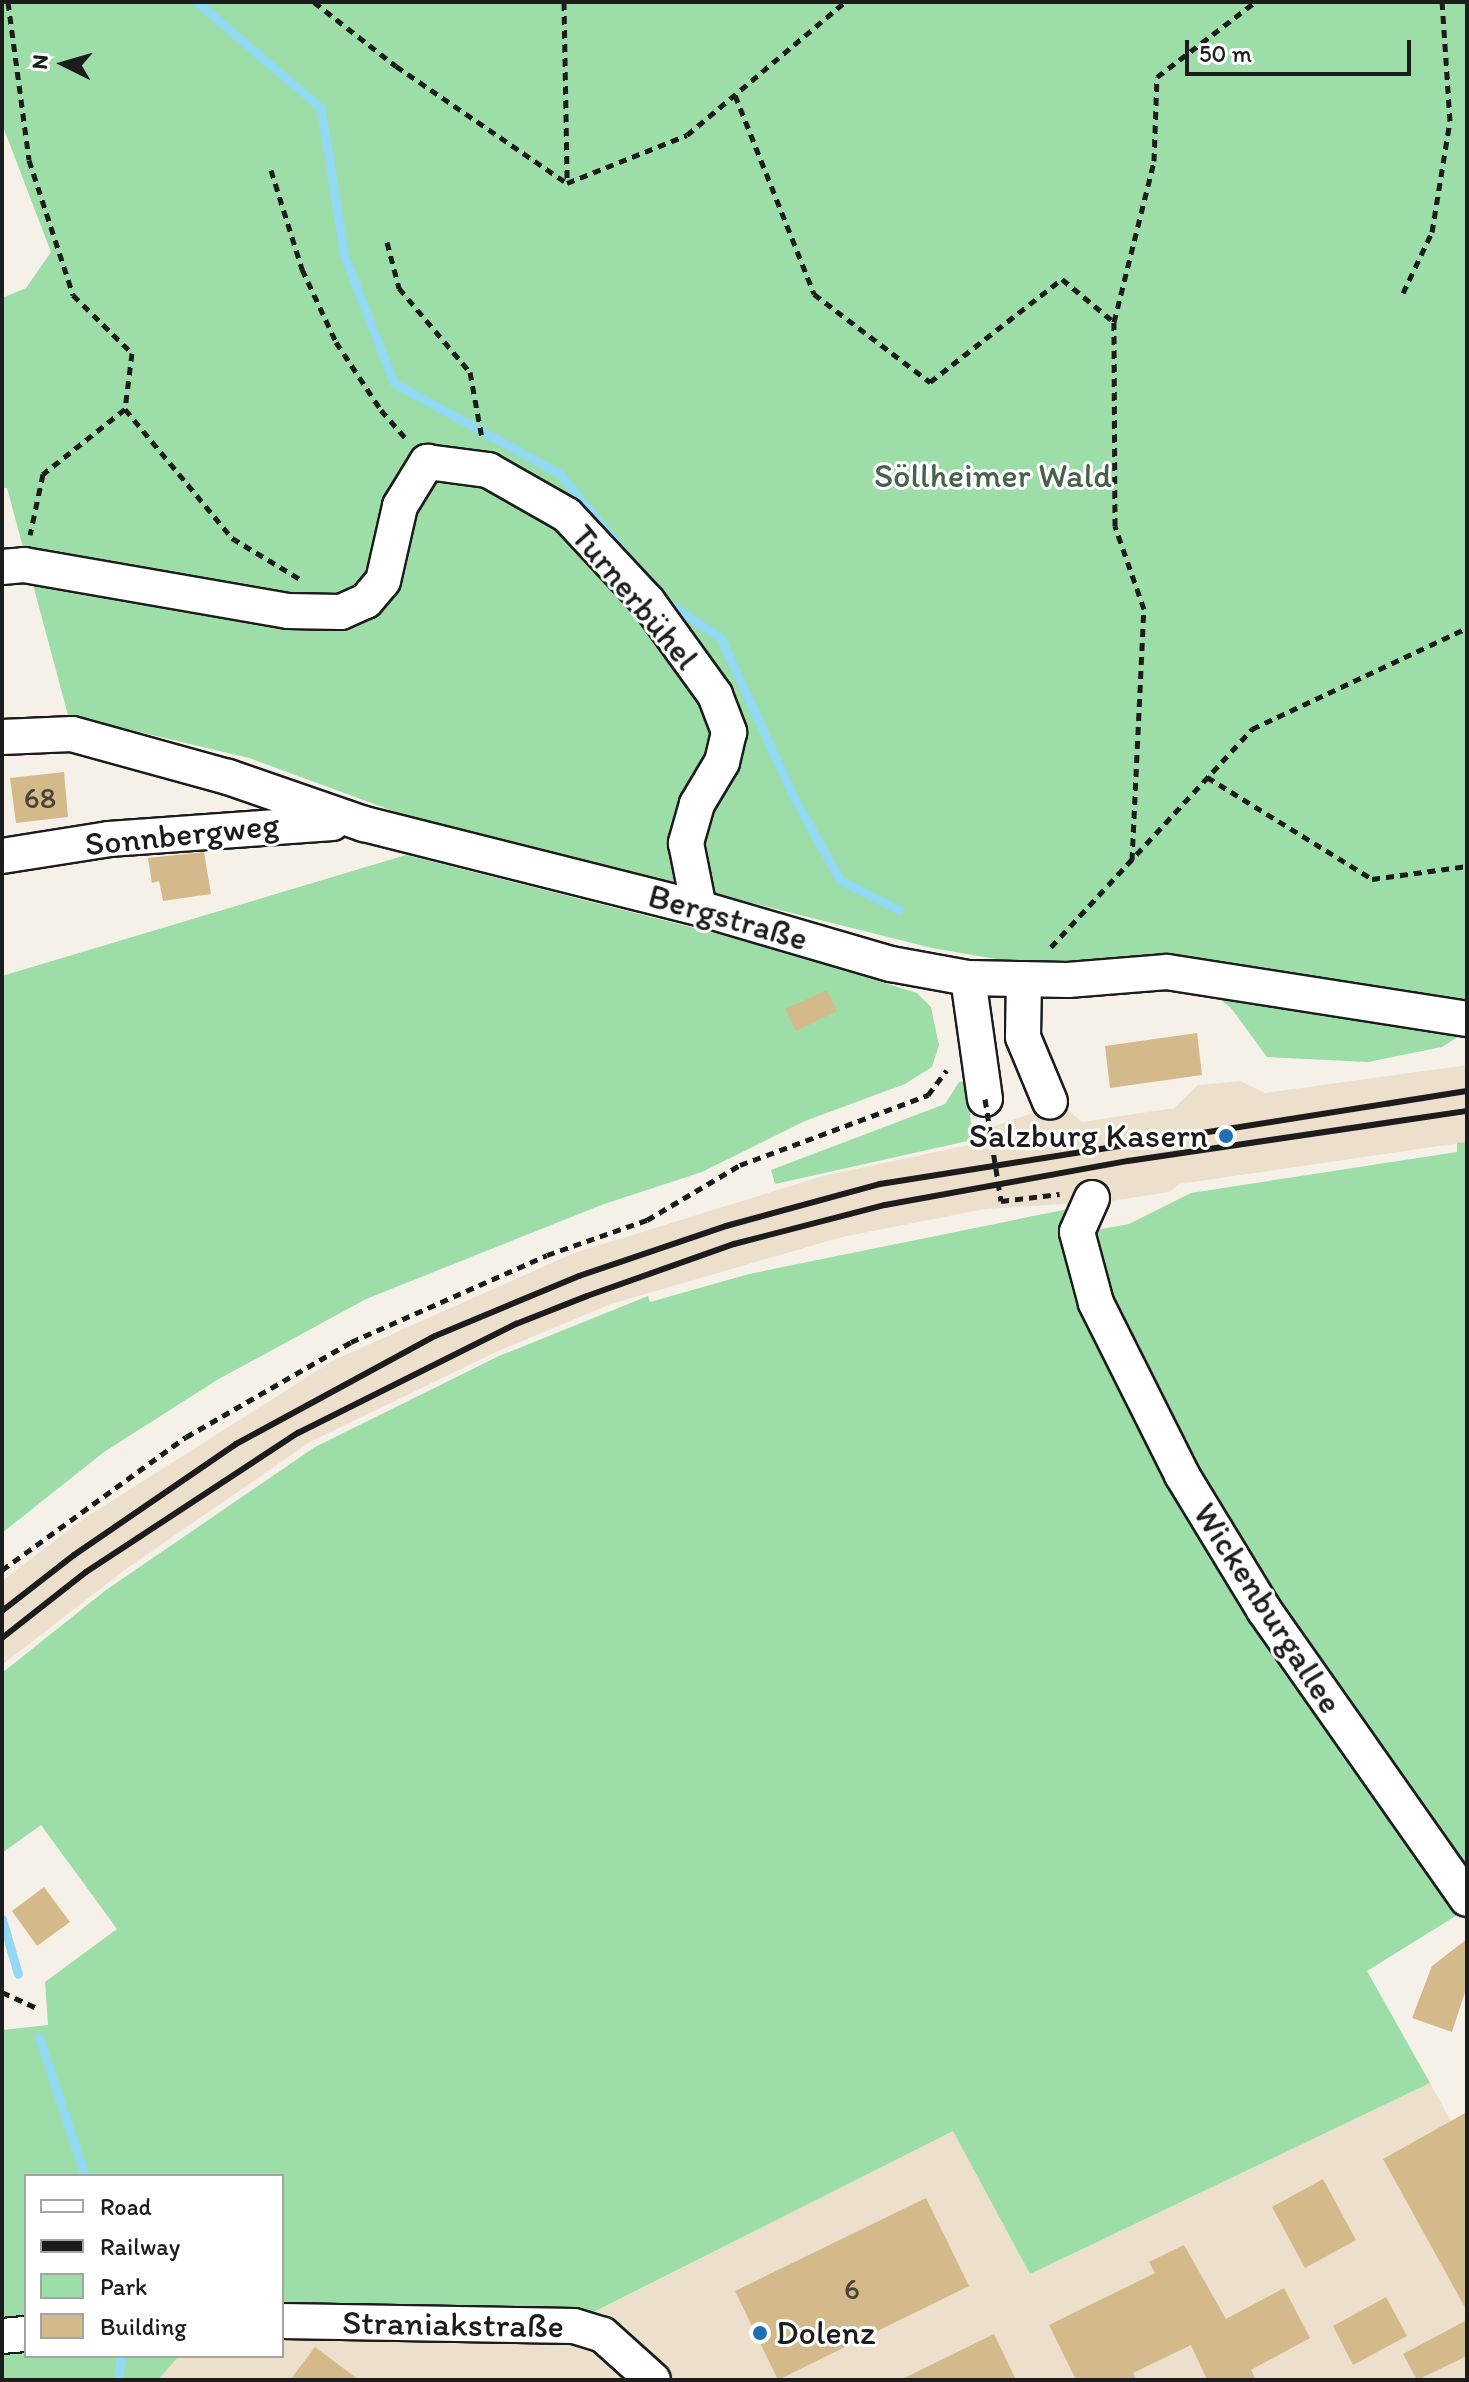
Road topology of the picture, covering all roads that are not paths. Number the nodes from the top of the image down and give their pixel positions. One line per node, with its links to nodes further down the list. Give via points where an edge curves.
1 (13, 566): 5 (street, Turnerbühel, via 288,611 341,612 366,601 383,581 400,506 427,462 488,470 567,515 648,602 715,695 729,732 722,762 697,804 686,843)
2 (2, 737): 3 (street, Bergstraße, via 72,734 228,777)
3 (364, 824): 4 (street, Sonnbergweg, via 302,821); 5 (street, Bergstraße)
4 (2, 856)
5 (699, 908): 6 (street, Bergstraße, via 891,964)
6 (968, 978): 7 (street, Bergstraße); 9 (street)
7 (1024, 979): 8 (street, Bergstraße, via 1167,972); 10 (street, via 1023,1037)
8 (1467, 1019)
9 (985, 1099)
10 (1050, 1102)
11 (1080, 1195): 12 (street, Wickenburgallee, via 1077,1232 1096,1303 1182,1475 1264,1610)
12 (1467, 1899)
13 (284, 2321): 16 (street, Straniakstraße, via 574,2326 603,2335)
14 (24, 2334): 15 (street)
15 (2, 2336)
16 (653, 2380)

